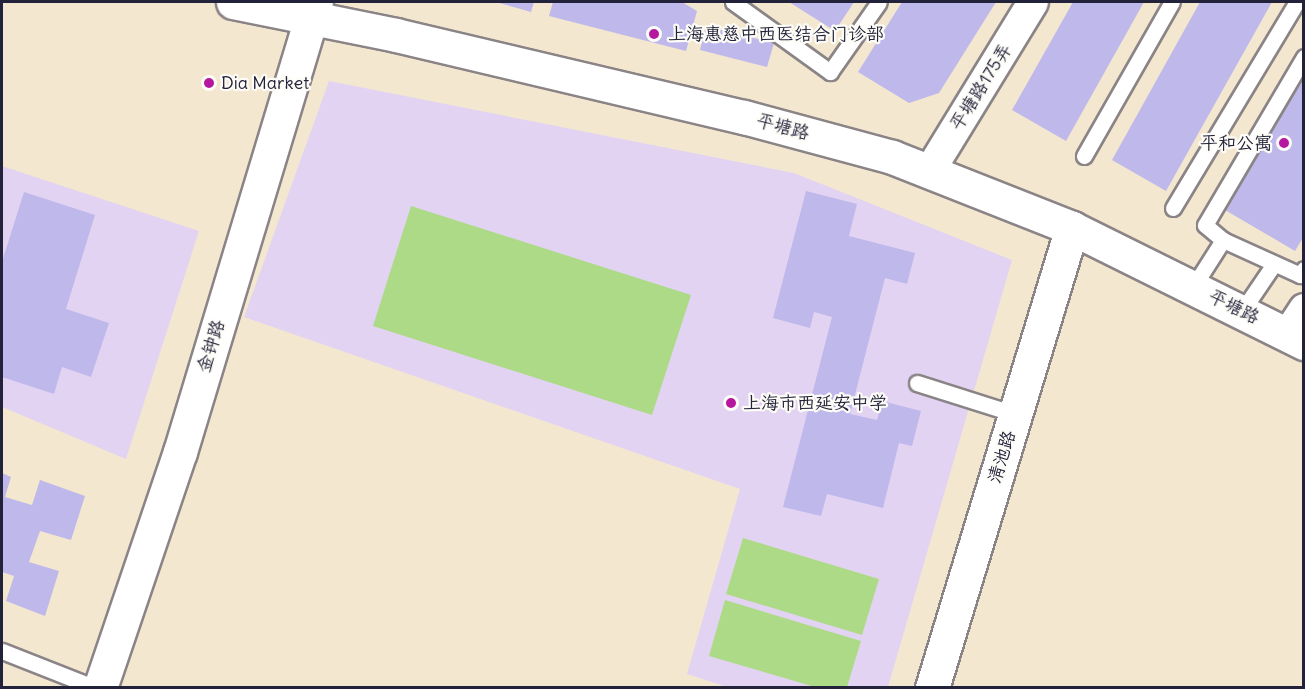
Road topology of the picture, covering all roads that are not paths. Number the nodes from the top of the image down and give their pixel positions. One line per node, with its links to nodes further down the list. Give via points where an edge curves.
1 (233, 2): 7 (street, 平塘路)
2 (879, 2): 6 (lane, via 831,72)
3 (1033, 2): 10 (street, 平塘路175弄)
4 (1172, 2): 9 (lane)
5 (1297, 2): 11 (lane)
6 (742, 4)
7 (313, 10): 10 (street, 平塘路, via 744,117 892,157); 22 (street, 金钟路, via 180,452)
8 (1304, 57): 13 (lane, via 1205,225)
9 (1084, 156)
10 (929, 172): 12 (street, 平塘路)
11 (1173, 208)
12 (1072, 228): 16 (street, 平塘路); 20 (street, 清池路)
13 (1223, 240): 14 (lane); 16 (lane)
14 (1274, 264): 15 (lane, via 1300,275); 17 (lane)
15 (1304, 269)
16 (1193, 287): 17 (street, 平塘路)
17 (1242, 311): 18 (street, 平塘路)
18 (1298, 329)
19 (917, 382): 20 (lane)
20 (1015, 414): 23 (street, 清池路)
21 (2, 651): 22 (lane)
22 (98, 687)
23 (933, 687)

